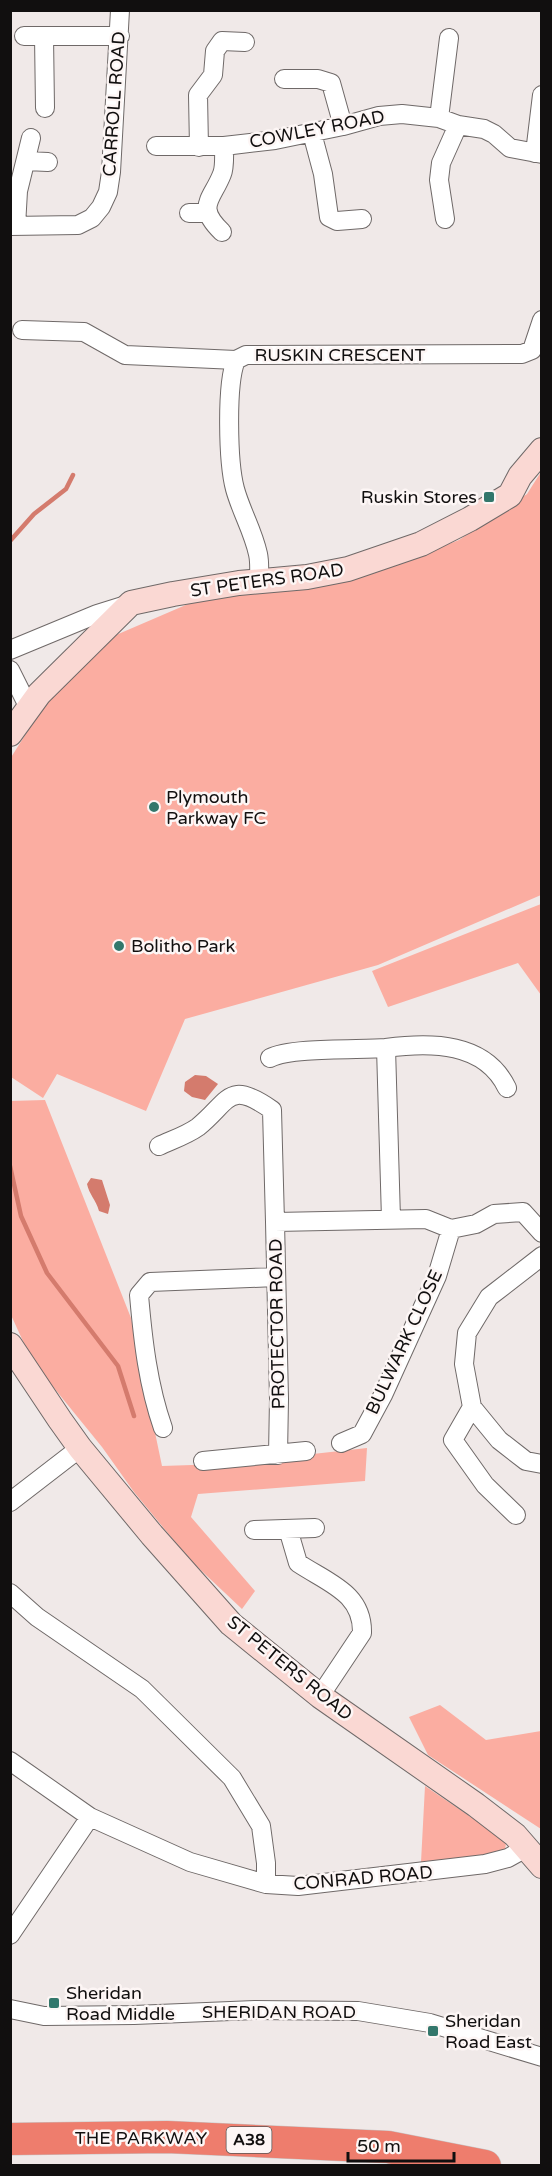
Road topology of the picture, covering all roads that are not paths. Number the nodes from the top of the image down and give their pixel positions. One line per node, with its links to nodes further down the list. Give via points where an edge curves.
1 (120, 10): 4 (street, CARROLL ROAD)
2 (24, 36): 3 (street)
3 (44, 36): 4 (street); 9 (street)
4 (120, 36): 25 (street, CARROLL ROAD, via 111,172 101,207 92,218 78,225)
5 (449, 38): 10 (street)
6 (245, 42): 17 (street, via 222,41 216,51 213,75 198,95)
7 (284, 79): 12 (street, via 331,83)
8 (542, 95): 18 (street)
9 (45, 108)
10 (439, 118): 11 (street, COWLEY ROAD); 12 (street, COWLEY ROAD, via 402,114)
11 (458, 125): 18 (street, COWLEY ROAD, via 484,129 510,148); 24 (street, via 441,163 439,180)
12 (343, 126): 13 (street, COWLEY ROAD)
13 (312, 133): 16 (street, COWLEY ROAD); 23 (street, via 329,217 337,221)
14 (31, 138): 19 (street)
15 (156, 146): 17 (street, COWLEY ROAD)
16 (224, 146): 17 (street, COWLEY ROAD); 22 (street, via 223,173 208,200)
17 (199, 147)
18 (538, 154)
19 (26, 161): 20 (street); 25 (street)
20 (48, 162)
21 (189, 213): 22 (street)
22 (208, 213): 26 (street)
23 (362, 219)
24 (445, 219)
25 (13, 226)
26 (222, 232)
27 (542, 320): 29 (street, RUSKIN CRESCENT, via 532,351 522,354 246,355)
28 (22, 330): 29 (street, via 84,332 125,355)
29 (236, 360): 31 (street, RUSKIN CRESCENT, via 231,380 231,471 259,556)
30 (542, 450): 31 (street, ST PETERS ROAD, via 510,495 421,544 348,569)
31 (260, 582): 32 (street, ST PETERS ROAD)
32 (131, 603): 33 (street); 35 (street)
33 (10, 650)
34 (10, 670): 35 (street)
35 (29, 708): 36 (street)
36 (10, 734)
37 (386, 1047): 38 (street, via 277,1054); 39 (street, via 430,1045 466,1052 500,1073); 41 (street)
38 (270, 1058)
39 (507, 1088)
40 (159, 1146): 42 (street, via 197,1128 234,1095 247,1094 272,1110)
41 (391, 1219): 42 (street, PROTECTOR ROAD); 43 (street, PROTECTOR ROAD, via 426,1219)
42 (275, 1222): 46 (street, PROTECTOR ROAD)
43 (451, 1229): 44 (street, via 476,1224 494,1214 523,1212); 50 (street, BULWARK CLOSE, via 437,1276 383,1395 362,1434)
44 (542, 1233)
45 (542, 1256): 48 (street, via 489,1297 467,1333 464,1364)
46 (276, 1277): 49 (street, via 150,1281 140,1295 143,1348); 53 (street, PROTECTOR ROAD)
47 (10, 1345): 51 (street, ST PETERS ROAD)
48 (472, 1407): 55 (street, via 499,1440 526,1461); 57 (street, via 453,1440 485,1485)
49 (163, 1428)
50 (341, 1443)
51 (81, 1448): 56 (street); 62 (street, ST PETERS ROAD, via 231,1624)
52 (306, 1451): 53 (street)
53 (278, 1455): 54 (street)
54 (203, 1461)
55 (542, 1464)
56 (10, 1502)
57 (516, 1515)
58 (315, 1528): 59 (street)
59 (288, 1529): 60 (street); 62 (street, via 298,1563 350,1596 362,1621 362,1634)
60 (254, 1530)
61 (10, 1593): 67 (street, via 37,1617 142,1689 232,1779 261,1826)
62 (320, 1696): 65 (street, ST PETERS ROAD, via 476,1805)
63 (10, 1761): 64 (street, CONRAD ROAD)
64 (90, 1817): 67 (street, CONRAD ROAD, via 190,1862); 68 (street)
65 (526, 1848): 66 (street, ST PETERS ROAD); 67 (street, CONRAD ROAD, via 508,1858 473,1866 298,1886)
66 (542, 1866)
67 (266, 1884)
68 (13, 1924)
69 (10, 2009): 70 (street, SHERIDAN ROAD, via 44,2016 358,2011 430,2023)
70 (542, 2056)
71 (10, 2139): 74 (highway, THE PARKWAY / A38, via 167,2137 388,2147)
72 (10, 2157): 73 (highway, THE PARKWAY / A38, via 183,2154)
73 (326, 2166)
74 (485, 2166)

